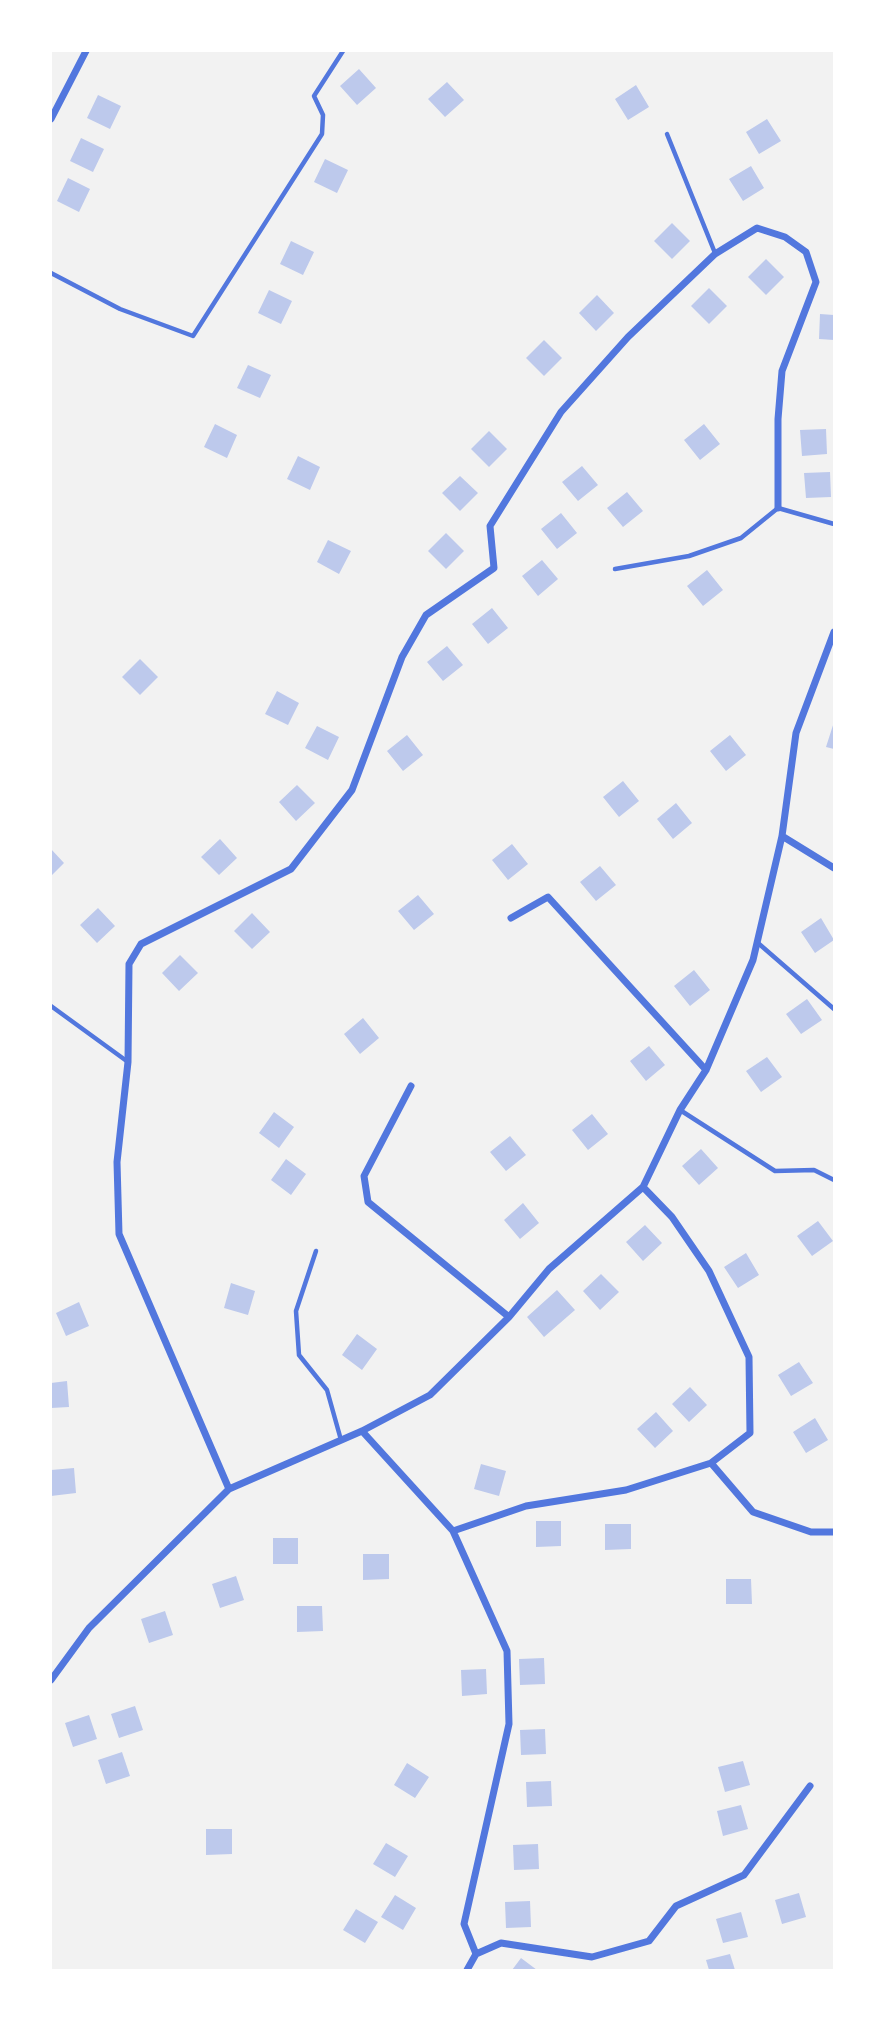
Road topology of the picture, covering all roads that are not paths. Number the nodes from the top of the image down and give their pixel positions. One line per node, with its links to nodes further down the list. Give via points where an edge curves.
1 (86, 51): 3 (street)
2 (343, 51): 6 (lane, via 314,96 323,115 322,134 193,336 120,309)
3 (51, 119)
4 (667, 134): 5 (lane)
5 (715, 254): 7 (street, via 757,228 785,237 806,252 816,282 782,370); 17 (street, via 628,337 561,412 490,526 494,568 426,614 402,657 352,790 291,869 141,944 129,964)
6 (51, 273)
7 (778, 508): 8 (lane); 9 (lane, via 741,538 689,556)
8 (834, 524)
9 (615, 569)
10 (834, 635): 11 (street, via 796,733)
11 (782, 836): 12 (street); 14 (street)
12 (834, 869)
13 (512, 918): 18 (street, via 548,897)
14 (757, 942): 16 (lane); 18 (street)
15 (51, 1006): 17 (lane)
16 (834, 1009)
17 (128, 1062): 28 (street, via 117,1162 119,1234)
18 (706, 1070): 20 (street)
19 (411, 1086): 24 (street, via 364,1176 368,1202)
20 (680, 1110): 21 (lane, via 775,1171 814,1170); 22 (street)
21 (834, 1180)
22 (643, 1187): 24 (street, via 549,1269); 27 (street, via 672,1217 709,1270 748,1357 750,1433)
23 (316, 1251): 26 (lane, via 296,1311 299,1355 327,1390)
24 (509, 1317): 25 (street, via 430,1395)
25 (362, 1431): 26 (street); 29 (street)
26 (341, 1440): 28 (street)
27 (710, 1463): 29 (street, via 626,1490 526,1506); 30 (street, via 753,1511 811,1532)
28 (229, 1489): 31 (street, via 89,1628)
29 (453, 1531): 33 (street, via 507,1651 509,1724 464,1923)
30 (834, 1532)
31 (51, 1680)
32 (810, 1786): 33 (street, via 744,1875 676,1906 649,1941 592,1957 501,1943)
33 (476, 1954): 34 (street)
34 (467, 1970)

